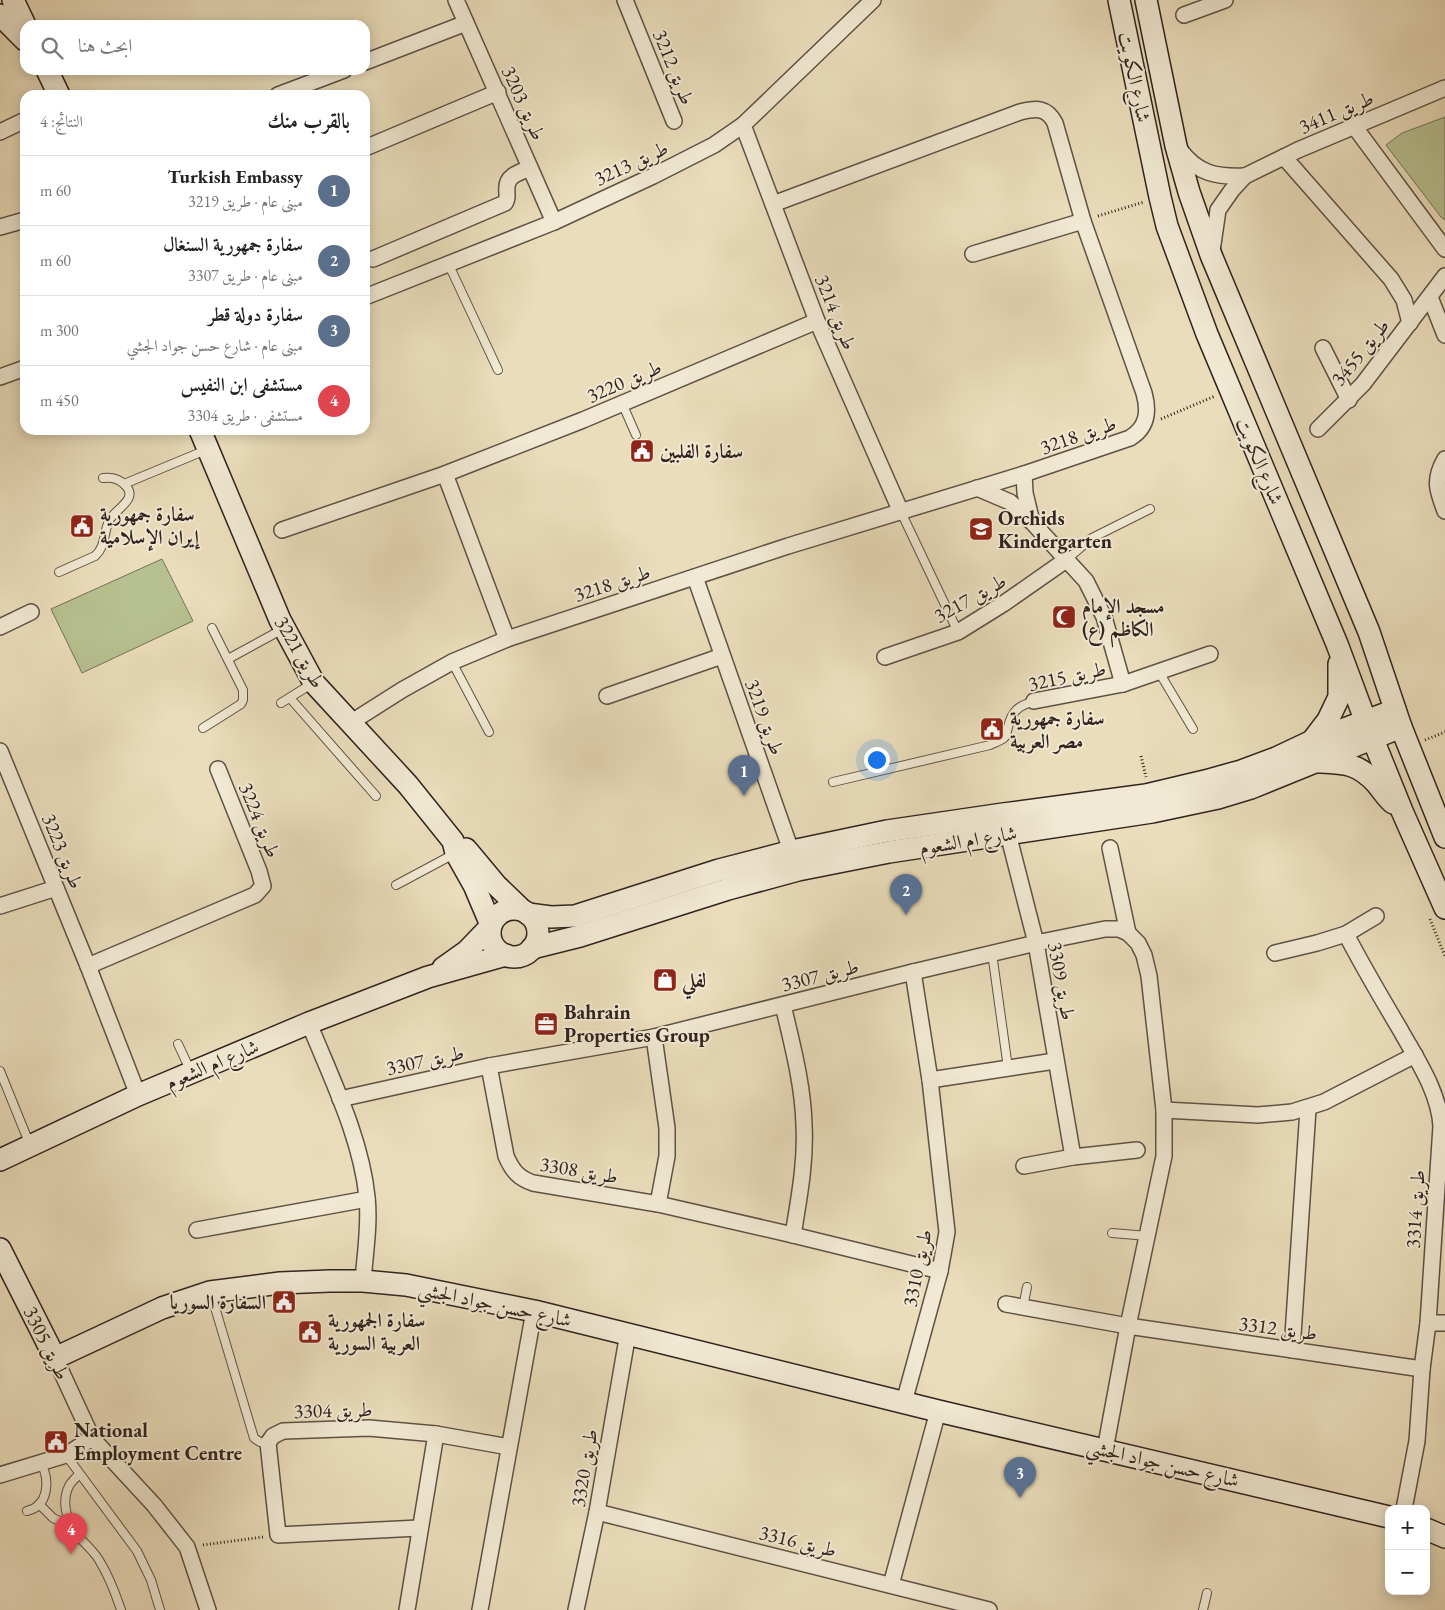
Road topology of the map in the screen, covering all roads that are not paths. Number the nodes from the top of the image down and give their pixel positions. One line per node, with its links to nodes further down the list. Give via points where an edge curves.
1 (13, 0): 10 (street)
2 (456, 0): 11 (street, طريق 3203)
3 (625, 0): 20 (street, طريق 3212)
4 (873, 0): 22 (street, طريق 3213)
5 (1119, 0): 75 (street, شارع الكويت, via 1168,226 1203,325)
6 (1146, 0): 26 (street, شارع الكويت)
7 (1225, 0): 9 (street)
8 (0, 15): 12 (street)
9 (1184, 15)
10 (23, 20)
11 (466, 23): 13 (street); 19 (street, طريق 3203)
12 (20, 35)
13 (370, 60)
14 (49, 75): 17 (street)
15 (331, 75): 18 (street)
16 (1445, 88): 23 (street, طريق 3411)
17 (57, 90)
18 (291, 90)
19 (498, 92): 25 (street); 28 (street, طريق 3203)
20 (674, 121)
21 (20, 122): 24 (street)
22 (743, 125): 30 (street, طريق 3214); 33 (street, طريق 3213, via 702,151)
23 (1354, 126): 27 (street, طريق 3411); 35 (street)
24 (0, 132)
25 (370, 146)
26 (1176, 146): 29 (street, طريق 3411, via 1195,167 1215,175); 37 (street, شارع الكويت)
27 (1284, 157): 29 (street, طريق 3411); 44 (street, via 1391,279 1404,300)
28 (530, 168): 33 (street, طريق 3203); 38 (street, via 509,180 505,203)
29 (1244, 176): 37 (street, طريق 3411, via 1218,210)
30 (773, 204): 32 (street, طريق 3218, via 1020,112 1037,109 1051,116 1055,124); 43 (street, طريق 3214)
31 (20, 221): 34 (street)
32 (1083, 221): 36 (street); 57 (street, طريق 3218, via 1144,393 1147,409 1144,426 1130,438)
33 (554, 222): 39 (street, طريق 3213)
34 (0, 227)
35 (1445, 249)
36 (973, 254)
37 (1211, 255): 88 (street, شارع الكويت, via 1369,632)
38 (373, 259)
39 (448, 263): 41 (street, طريق 3213); 48 (lane)
40 (1445, 276): 42 (street, طريق 3455)
41 (370, 295)
42 (1430, 297): 44 (street, طريق 3455); 45 (street)
43 (817, 321): 51 (street, طريق 3220); 63 (street, طريق 3214)
44 (1410, 323): 50 (street, طريق 3455)
45 (1445, 335)
46 (1323, 348): 50 (street)
47 (20, 370): 49 (street)
48 (498, 370)
49 (0, 378)
50 (1349, 400): 52 (street, طريق 3455)
51 (622, 403): 53 (lane); 56 (street, طريق 3220)
52 (1318, 429)
53 (636, 435)
54 (204, 439): 59 (lane); 72 (street, طريق 3221)
55 (1445, 460): 62 (street, via 1437,477)
56 (445, 474): 65 (street, طريق 3220); 74 (street)
57 (1024, 474): 60 (street, طريق 3218); 64 (street)
58 (102, 478): 59 (lane, via 114,478)
59 (124, 484): 67 (lane, via 129,492 128,500 110,517 99,552)
60 (977, 488): 63 (street, طريق 3218); 64 (street, via 1010,502)
61 (1150, 510): 66 (lane, via 1092,538)
62 (1445, 511)
63 (901, 512): 68 (street, طريق 3218); 73 (lane)
64 (1032, 522): 66 (street)
65 (282, 530)
66 (1066, 560): 73 (street, طريق 3217); 83 (street, via 1086,581 1104,617)
67 (59, 572)
68 (695, 577): 74 (street, طريق 3218); 77 (street, طريق 3219)
69 (32, 612): 70 (street)
70 (0, 627)
71 (212, 628): 79 (lane)
72 (284, 628): 79 (lane); 82 (street, طريق 3221)
73 (958, 632): 78 (street, طريق 3217)
74 (507, 639): 80 (street, طريق 3218)
75 (1338, 644): 92 (street, شارع الكويت); 95 (street, via 1339,697)
76 (1210, 654): 81 (street, طريق 3215)
77 (722, 656): 84 (street); 104 (street, طريق 3219)
78 (885, 657)
79 (228, 659): 90 (lane, via 243,690 243,700)
80 (452, 662): 89 (street, طريق 3218); 93 (lane)
81 (1158, 672): 83 (street, طريق 3215); 91 (lane)
82 (314, 683): 85 (lane); 89 (street, طريق 3221)
83 (1123, 684): 86 (street, طريق 3215)
84 (607, 696)
85 (290, 698): 87 (lane); 98 (lane)
86 (1034, 702): 97 (lane, طريق 3215, via 1019,706 1010,717 1004,737 990,745)
87 (281, 703)
88 (1398, 719): 92 (street, شارع ام الشعوم); 101 (street, شارع الكويت)
89 (350, 723): 102 (street, طريق 3221, via 408,785)
90 (203, 728)
91 (1193, 729)
92 (1369, 730): 95 (street, شارع ام الشعوم); 99 (street, شارع الكويت)
93 (489, 732)
94 (0, 751): 106 (street, طريق 3223)
95 (1313, 752): 99 (street, via 1359,768); 100 (street, شارع ام الشعوم, via 1276,758 1241,771 1146,795)
96 (218, 769): 119 (street, طريق 3224, via 263,886 254,895)
97 (833, 782)
98 (376, 796)
99 (1402, 811): 108 (street, شارع الكويت)
100 (1005, 824): 104 (street, شارع ام الشعوم, via 887,831); 114 (street, طريق 3309)
101 (1445, 837)
102 (454, 847): 105 (lane); 109 (street, طريق 3221, via 465,847 496,886); 111 (street, طريق 3221)
103 (1110, 848): 112 (street)
104 (795, 861): 109 (street, شارع ام الشعوم, via 719,870 575,916 551,917); 115 (street, شارع ام الشعوم, via 728,888 580,936)
105 (396, 885)
106 (56, 888): 107 (street); 119 (street, طريق 3223)
107 (0, 906)
108 (1445, 908)
109 (525, 912): 111 (street, via 511,909 501,912); 115 (street, via 535,922 538,932)
110 (1376, 916): 113 (street)
111 (491, 926): 118 (street, via 490,937 494,946); 121 (street, شارع ام الشعوم, via 467,951)
112 (1128, 933): 114 (street, طريق 3307, via 1105,929); 136 (street, via 1141,949 1149,976)
113 (1346, 934): 116 (street); 126 (street, طريق 3314)
114 (1036, 943): 117 (street, طريق 3307); 127 (street, طريق 3309)
115 (532, 948): 118 (street, via 523,955)
116 (1275, 953)
117 (992, 954): 120 (street, طريق 3307); 129 (lane)
118 (506, 955): 121 (street, شارع ام الشعوم)
119 (88, 966): 133 (street, طريق 3223)
120 (913, 972): 122 (street, طريق 3307); 132 (street, طريق 3310)
121 (428, 978): 123 (street, شارع ام الشعوم)
122 (783, 1004): 124 (street, طريق 3307); 146 (street, via 802,1094 804,1125 804,1164)
123 (309, 1023): 131 (street, شارع ام الشعوم); 134 (street)
124 (654, 1037): 128 (street, طريق 3307); 143 (street, via 667,1128)
125 (178, 1044): 131 (lane)
126 (1415, 1055): 135 (street); 156 (street, طريق 3314, via 1437,1104 1441,1126)
127 (1055, 1061): 129 (street); 139 (street, طريق 3309)
128 (489, 1066): 134 (street, طريق 3307); 143 (street, طريق 3308, via 506,1156 523,1180)
129 (1008, 1068): 132 (street)
130 (0, 1071): 137 (lane)
131 (191, 1073): 133 (street, شارع ام الشعوم)
132 (930, 1080): 149 (street, طريق 3310, via 947,1232)
133 (138, 1095): 137 (street, شارع ام الشعوم)
134 (340, 1099): 142 (street, via 363,1166)
135 (1308, 1109): 136 (street, via 1258,1114); 160 (street)
136 (1164, 1110): 147 (street, via 1164,1156)
137 (30, 1146): 140 (street, شارع ام الشعوم)
138 (1137, 1150): 139 (street)
139 (1072, 1157): 141 (street)
140 (0, 1160)
141 (1024, 1166)
142 (367, 1198): 144 (street); 150 (street)
143 (658, 1204): 146 (street, طريق 3308)
144 (197, 1230)
145 (1112, 1233): 147 (lane)
146 (793, 1235): 149 (street, طريق 3308)
147 (1148, 1236): 158 (street)
148 (0, 1249): 161 (street, طريق 3305)
149 (940, 1271): 163 (street, طريق 3310)
150 (363, 1281): 152 (street, شارع حسن جواد الجشي, via 280,1283); 155 (street, شارع حسن جواد الجشي, via 406,1285)
151 (1027, 1287): 154 (lane)
152 (210, 1292): 161 (street, شارع حسن جواد الجشي, via 162,1308); 167 (lane, via 254,1438)
153 (1006, 1304): 154 (street, طريق 3312)
154 (1023, 1307): 158 (street, طريق 3312)
155 (534, 1311): 159 (street, شارع حسن جواد الجشي); 168 (street)
156 (1428, 1323): 157 (street); 162 (street, طريق 3314)
157 (1445, 1323)
158 (1128, 1326): 160 (street, طريق 3312); 169 (street)
159 (628, 1333): 163 (street, شارع حسن جواد الجشي); 177 (street, طريق 3320)
160 (1292, 1350): 162 (street, طريق 3312)
161 (55, 1358): 166 (street, طريق 3305)
162 (1422, 1369): 175 (street, طريق 3314, via 1417,1441)
163 (904, 1402): 164 (street, شارع حسن جواد الجشي)
164 (938, 1411): 169 (street, شارع حسن جواد الجشي); 183 (street)
165 (436, 1434): 167 (street, طريق 3304, via 370,1428 283,1431); 168 (street, طريق 3304); 180 (street)
166 (92, 1438): 170 (street); 187 (street, via 154,1505 187,1547)
167 (268, 1443): 180 (street, via 278,1535)
168 (509, 1448): 189 (street)
169 (1105, 1450): 178 (street, شارع حسن جواد الجشي)
170 (66, 1456): 171 (street); 172 (lane)
171 (41, 1464): 173 (street); 174 (lane, via 47,1488)
172 (79, 1474): 179 (lane, via 66,1496); 186 (lane, via 137,1551 151,1580)
173 (0, 1475)
174 (39, 1504): 176 (lane); 179 (lane, via 53,1518)
175 (1405, 1505)
176 (26, 1511)
177 (597, 1512): 183 (street, طريق 3316); 190 (street, طريق 3320)
178 (1385, 1516)
179 (71, 1526): 185 (lane, via 98,1558)
180 (419, 1528): 188 (street)
181 (1430, 1531): 182 (street)
182 (1445, 1537)
183 (891, 1585): 191 (street, طريق 3316)
184 (1207, 1593): 192 (lane)
185 (120, 1610)
186 (160, 1610)
187 (208, 1610)
188 (407, 1610)
189 (480, 1610)
190 (576, 1610)
191 (989, 1610)
192 (1202, 1610)

